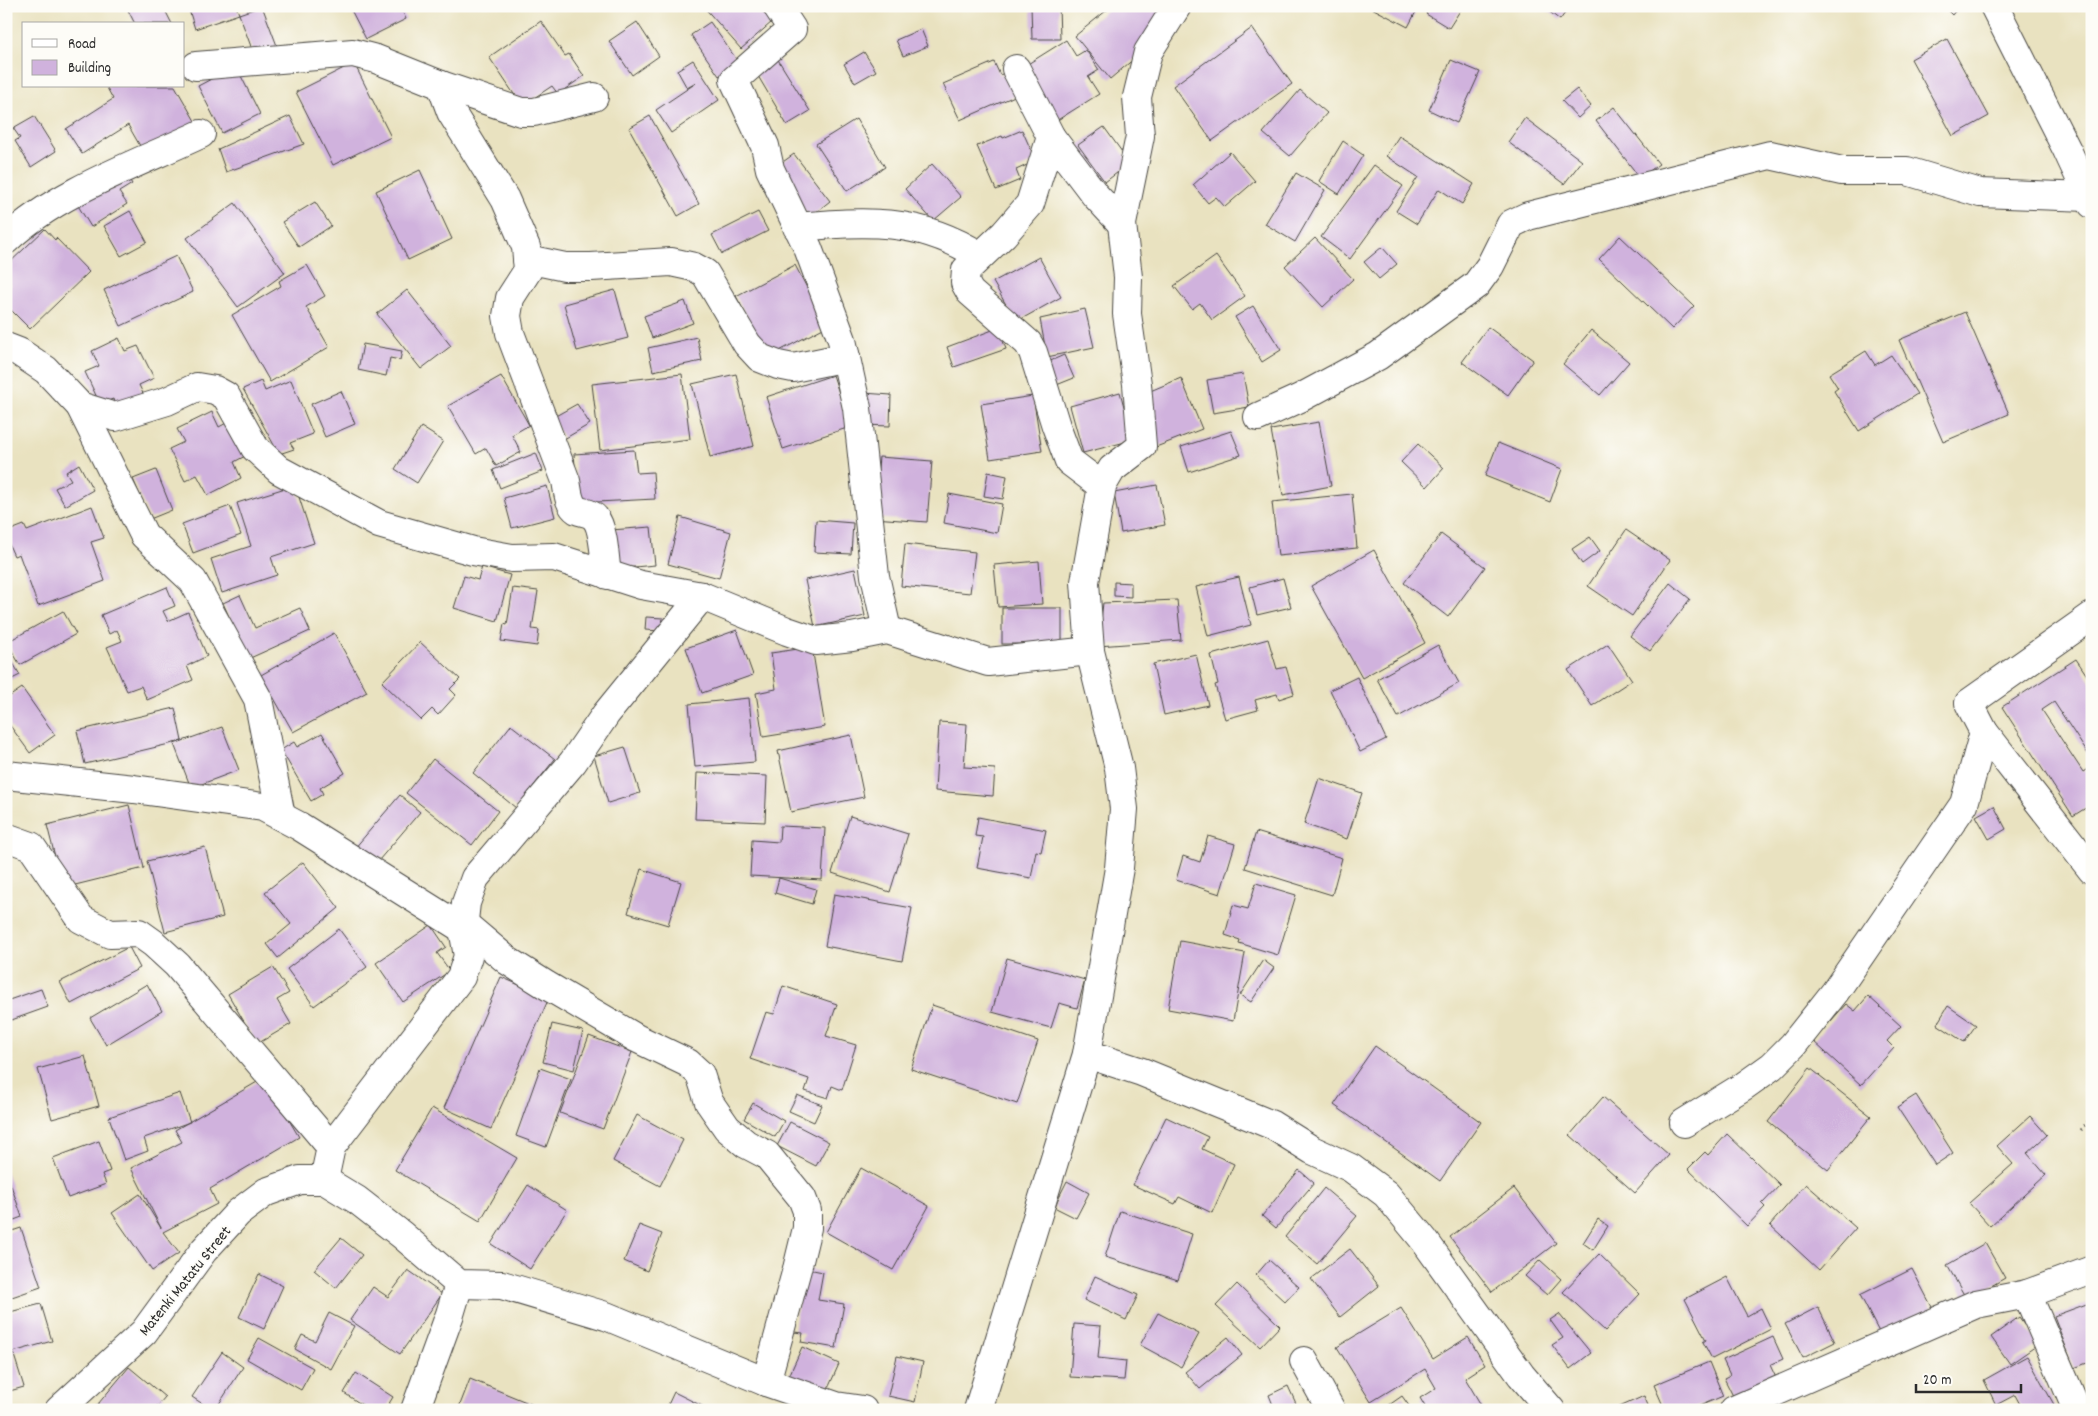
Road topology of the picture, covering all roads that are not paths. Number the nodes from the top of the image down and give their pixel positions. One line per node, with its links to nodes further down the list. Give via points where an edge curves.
1 (777, 6): 12 (street, via 792,29 734,80)
2 (1177, 6): 11 (street, via 1148,52 1137,97 1140,136)
3 (1994, 6): 10 (street)
4 (196, 66): 6 (street, via 353,53)
5 (1016, 68): 9 (street)
6 (441, 86): 7 (street, via 521,112 534,112); 15 (street, via 451,112 505,199)
7 (594, 97)
8 (201, 134): 13 (street, via 59,200)
9 (1051, 137): 11 (street, via 1095,195); 14 (street, via 1030,204)
10 (2090, 201): 19 (street, via 1980,193 1907,171 1842,170 1770,155 1528,216 1511,224 1490,266 1476,285 1378,356)
11 (1122, 224): 20 (street, via 1128,277 1127,314 1142,446 1112,469)
12 (797, 226): 14 (street, via 862,222 895,224 964,246); 17 (street, via 826,296)
13 (6, 240)
14 (980, 256): 20 (street, via 966,270 965,283 970,292 1028,343 1034,352 1069,461)
15 (528, 259): 17 (street, via 591,267 683,263 705,274 746,344 760,358 793,368); 21 (street, via 528,270 510,298 507,316 510,333 566,481 570,502 577,510 595,518 600,527)
16 (6, 347): 18 (street, via 46,370)
17 (846, 358): 24 (street, via 857,408 875,576)
18 (80, 406): 21 (street, via 115,417 168,401 197,387 215,390 226,396 255,448 279,470 379,524 473,551 512,558 554,557); 28 (street, via 144,535 193,581 258,699)
19 (1258, 417)
20 (1102, 486): 25 (street, via 1085,582)
21 (607, 575): 22 (street)
22 (702, 596): 24 (street, via 786,632 816,641); 31 (street, via 606,714 573,762 475,878 466,903)
23 (2092, 616): 26 (street, via 1968,703)
24 (886, 630): 25 (street, via 988,662)
25 (1090, 651): 32 (street, via 1119,768 1124,809 1119,868)
26 (1984, 732): 30 (street); 33 (street, via 1964,804 1835,992 1793,1046 1772,1066)
27 (6, 775): 28 (street, via 263,807)
28 (281, 816): 31 (street)
29 (6, 837): 34 (street, via 31,846 81,919 110,934 139,933 177,965)
30 (2092, 870)
31 (463, 926): 34 (street, via 468,956 461,977); 40 (street, via 546,985 636,1038 688,1063 700,1074 709,1102 727,1128 746,1144 767,1155 802,1198 807,1211 806,1228)
32 (1086, 1054): 44 (street); 46 (street, via 1142,1072 1272,1125 1312,1150 1351,1168 1386,1194 1424,1240 1521,1376)
33 (1684, 1123)
34 (331, 1147): 35 (street)
35 (324, 1180): 37 (street, via 357,1200); 41 (street, Matenki Matatu Street, via 300,1180 266,1192 238,1213 204,1250 144,1332)
36 (2092, 1270): 38 (street)
37 (459, 1284): 40 (street, via 502,1285 606,1316); 42 (street)
38 (2027, 1294): 47 (street, via 1976,1304); 48 (street)
39 (1304, 1361): 45 (street)
40 (766, 1382): 43 (street, via 836,1406)
41 (58, 1410)
42 (415, 1410)
43 (864, 1410)
44 (978, 1410)
45 (1331, 1410)
46 (1550, 1410)
47 (1734, 1410)
48 (2077, 1410)

